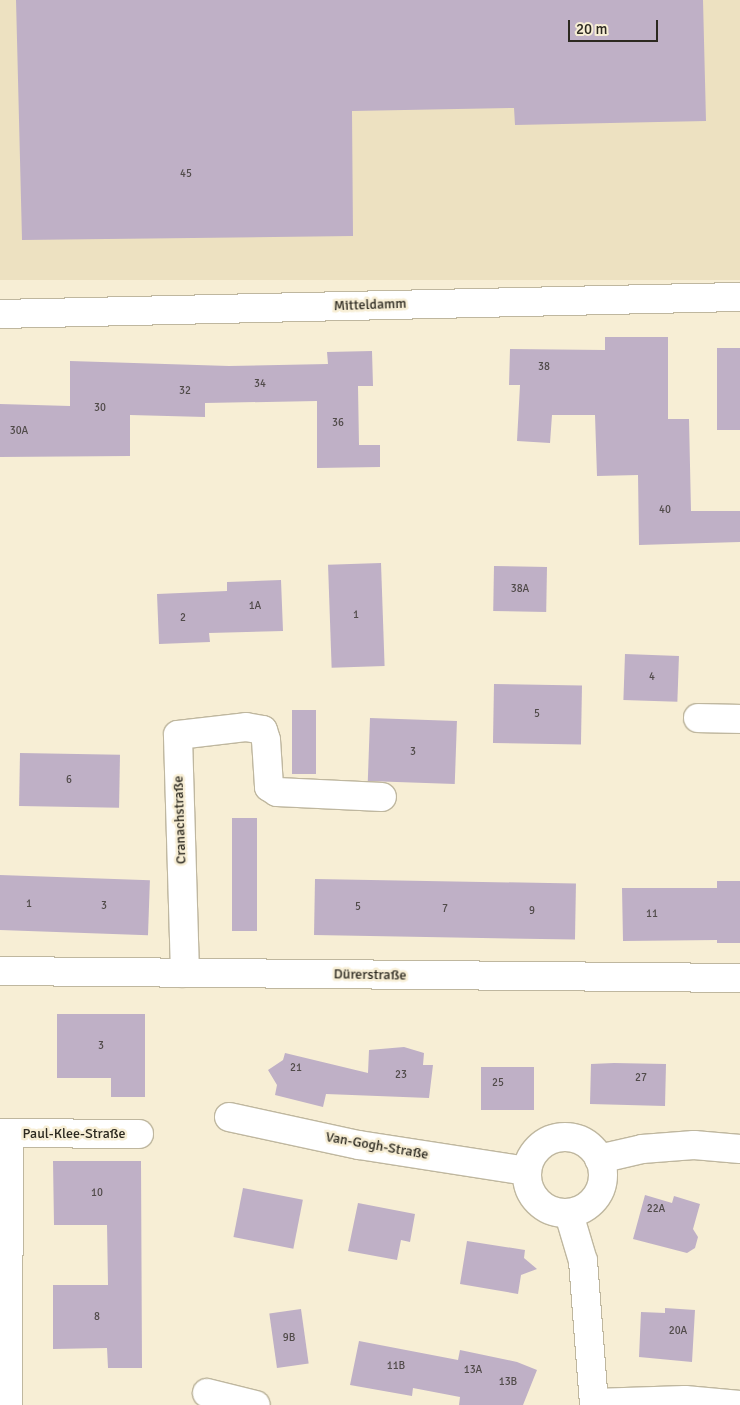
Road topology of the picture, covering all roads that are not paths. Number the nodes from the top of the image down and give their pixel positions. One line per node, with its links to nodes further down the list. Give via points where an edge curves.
1 (740, 298): 2 (street, Mitteldamm)
2 (0, 314)
3 (698, 718): 4 (street)
4 (740, 719)
5 (382, 797): 7 (street, Cranachstraße, via 277,792 269,787 263,730 246,727 178,735)
6 (0, 971): 7 (street, Dürerstraße)
7 (185, 973): 8 (street, Dürerstraße)
8 (740, 978)
9 (229, 1117): 14 (street, Van-Gogh-Straße, via 359,1145)
10 (5, 1133): 11 (street, Paul-Klee-Straße); 18 (street, Paul-Klee-Straße)
11 (139, 1134)
12 (740, 1149): 13 (street, via 694,1146 642,1149)
13 (599, 1159): 14 (street, via 589,1146 574,1138 558,1138 543,1144 531,1155); 15 (street, via 603,1172 598,1193 583,1209)
14 (526, 1171): 15 (street, via 528,1188 537,1203 552,1212)
15 (569, 1214): 17 (street, via 583,1261)
16 (207, 1393): 19 (street)
17 (594, 1404): 20 (street, via 685,1400)
18 (8, 1405)
19 (256, 1405)
20 (740, 1405)

